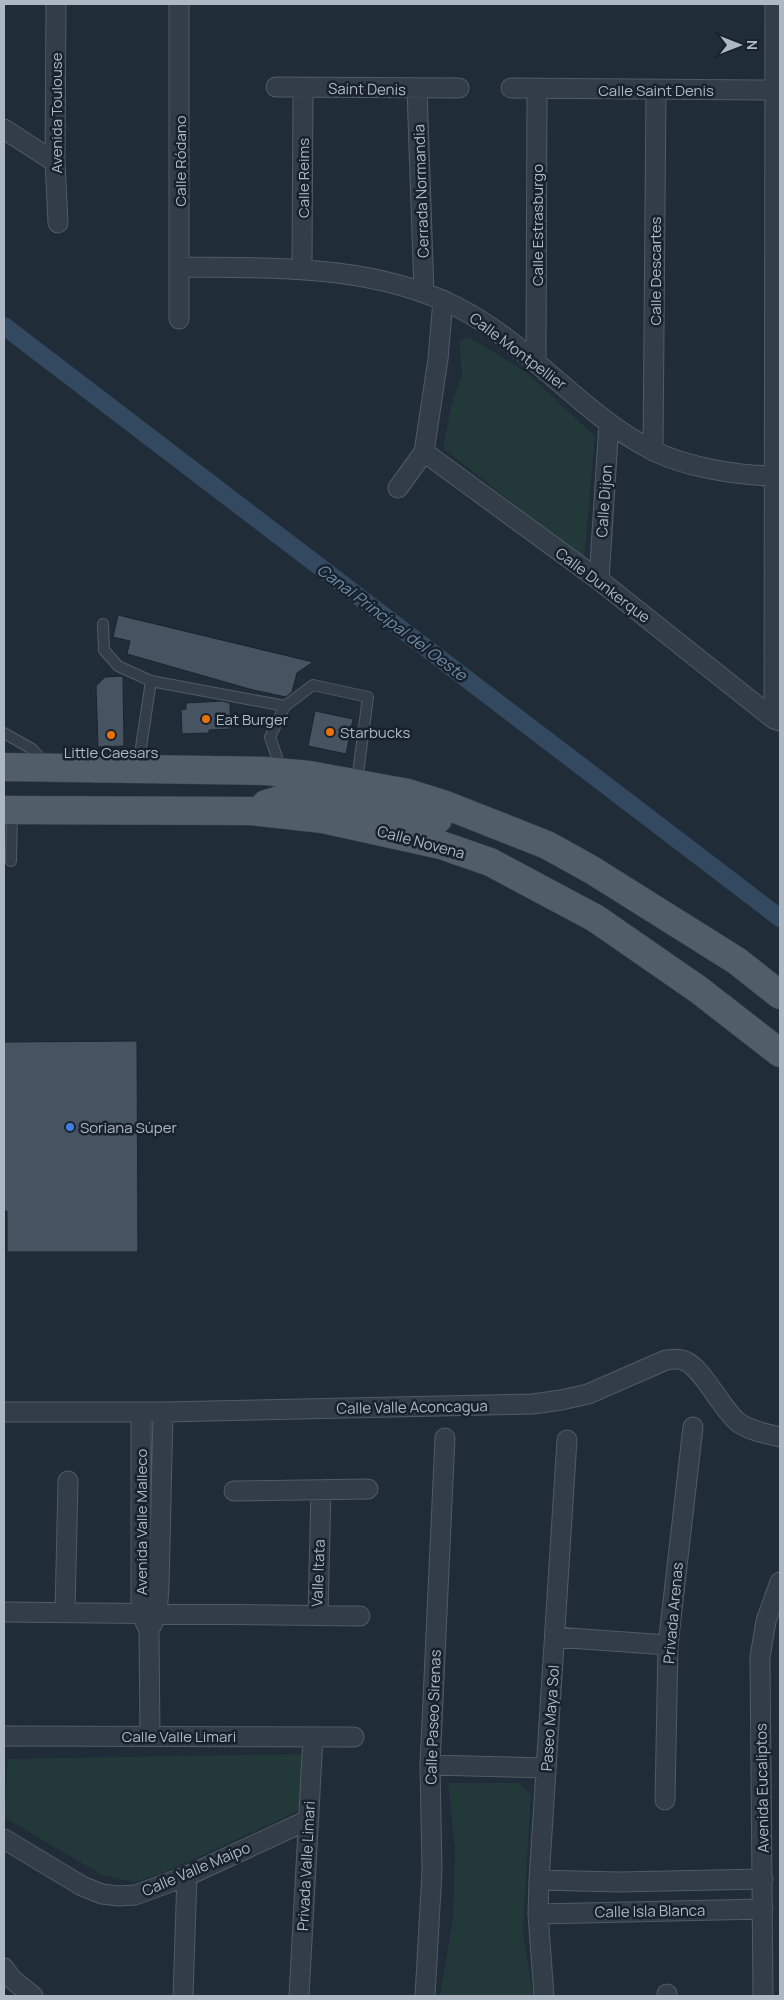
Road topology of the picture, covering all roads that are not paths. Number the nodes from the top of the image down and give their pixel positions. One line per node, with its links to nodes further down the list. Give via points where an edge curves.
1 (56, 4): 13 (street, Avenida Toulouse)
2 (179, 4): 15 (street, Calle Ródano)
3 (775, 4): 10 (street)
4 (276, 87): 5 (street, Saint Denis)
5 (303, 88): 8 (street, Saint Denis); 16 (street, Calle Reims)
6 (458, 88): 8 (street, Saint Denis)
7 (511, 88): 9 (street, Calle Saint Denis)
8 (417, 89): 17 (street, Cerrada Normandia)
9 (537, 90): 11 (street, Calle Saint Denis); 21 (street, Calle Estrasburgo)
10 (775, 90): 11 (street, Calle Saint Denis); 20 (street)
11 (656, 91): 23 (street, Calle Descartes)
12 (4, 129): 13 (street)
13 (55, 162): 14 (street, Avenida Toulouse)
14 (58, 223)
15 (180, 267): 16 (street, Calle Montpellier); 19 (street, Calle Ródano)
16 (302, 268): 17 (street, Calle Montpellier, via 364,277)
17 (424, 293): 18 (street, Calle Montpellier)
18 (443, 300): 21 (street, Calle Montpellier, via 489,326); 24 (street, via 437,369)
19 (178, 319)
20 (777, 354): 25 (street)
21 (536, 361): 22 (street, Calle Montpellier)
22 (609, 423): 23 (street, Calle Montpellier); 27 (street, Calle Dijon)
23 (654, 451): 25 (street, Calle Montpellier, via 734,474)
24 (424, 452): 26 (street); 27 (street, Calle Dunkerque)
25 (777, 476): 28 (street)
26 (398, 488)
27 (600, 580): 32 (street, Calle Dunkerque)
28 (777, 599): 32 (street)
29 (103, 624): 30 (lane, via 104,650 118,666)
30 (151, 681): 31 (lane); 36 (lane)
31 (284, 706): 37 (lane, via 270,737); 38 (lane, via 313,685 368,697)
32 (777, 720)
33 (4, 733): 35 (lane, via 32,749)
34 (4, 767): 35 (main road)
35 (50, 768): 36 (main road)
36 (138, 769): 37 (main road)
37 (283, 773): 38 (main road)
38 (357, 782): 39 (main road)
39 (443, 804): 41 (main road, via 438,820 434,822 294,796 274,800); 44 (main road, via 547,845)
40 (8, 810): 41 (main road, Calle Novena); 43 (lane)
41 (251, 811): 42 (main road, Calle Novena, via 323,819)
42 (441, 845): 44 (main road, via 447,833 456,828 471,828 547,859 616,898); 46 (main road, Calle Novena, via 490,862 595,918 700,990)
43 (11, 861)
44 (639, 902): 45 (main road, via 737,961)
45 (780, 995)
46 (780, 1052)
47 (4, 1412): 48 (street, Calle Valle Aconcagua)
48 (141, 1412): 49 (street, Calle Valle Aconcagua); 61 (street, Avenida Valle Malleco)
49 (162, 1412): 51 (street, Calle Valle Aconcagua, via 533,1404 588,1394 674,1359 693,1367 740,1423); 61 (street, Avenida Valle Malleco)
50 (692, 1428): 65 (street, Privada Arenas)
51 (780, 1437)
52 (445, 1438): 70 (street, Calle Paseo Sirenas)
53 (567, 1440): 64 (street, Paseo Maya Sol)
54 (68, 1481): 60 (street)
55 (368, 1489): 56 (street)
56 (321, 1490): 57 (street); 62 (street, Valle Itata)
57 (234, 1491)
58 (780, 1582): 76 (street, Avenida Eucaliptos, via 766,1621 760,1657)
59 (4, 1612): 60 (street, Valle Itata)
60 (65, 1612): 61 (street, Valle Itata)
61 (149, 1613): 62 (street, Valle Itata); 67 (street, Avenida Valle Malleco)
62 (318, 1614): 63 (street)
63 (360, 1616)
64 (555, 1637): 65 (street); 71 (street, Paseo Maya Sol)
65 (668, 1645): 72 (street, Privada Arenas)
66 (4, 1736): 67 (street, Calle Valle Limari)
67 (150, 1736): 68 (street, Calle Valle Limari)
68 (313, 1737): 69 (street, Calle Valle Limari); 73 (street, Privada Valle Limari)
69 (354, 1737)
70 (430, 1765): 71 (street); 86 (street, Calle Paseo Sirenas, via 432,1871)
71 (546, 1768): 77 (street, Paseo Maya Sol)
72 (665, 1800)
73 (308, 1820): 75 (street, Calle Valle Maipo); 85 (street, Privada Valle Limari)
74 (4, 1839): 75 (street, Calle Valle Maipo, via 82,1886 102,1894 135,1896)
75 (187, 1876): 84 (street)
76 (763, 1879): 78 (street, Calle Isla Blanca); 79 (street, Avenida Eucaliptos)
77 (539, 1880): 78 (street, Calle Isla Blanca); 81 (street, Paseo Maya Sol)
78 (619, 1882): 80 (street)
79 (763, 1908): 80 (street, Calle Isla Blanca); 88 (street, Avenida Eucaliptos)
80 (619, 1912): 81 (street, Calle Isla Blanca)
81 (538, 1914): 87 (street, Paseo Maya Sol)
82 (4, 1968): 83 (street)
83 (33, 1996)
84 (183, 1996)
85 (299, 1996)
86 (425, 1996)
87 (544, 1996)
88 (764, 1996)

